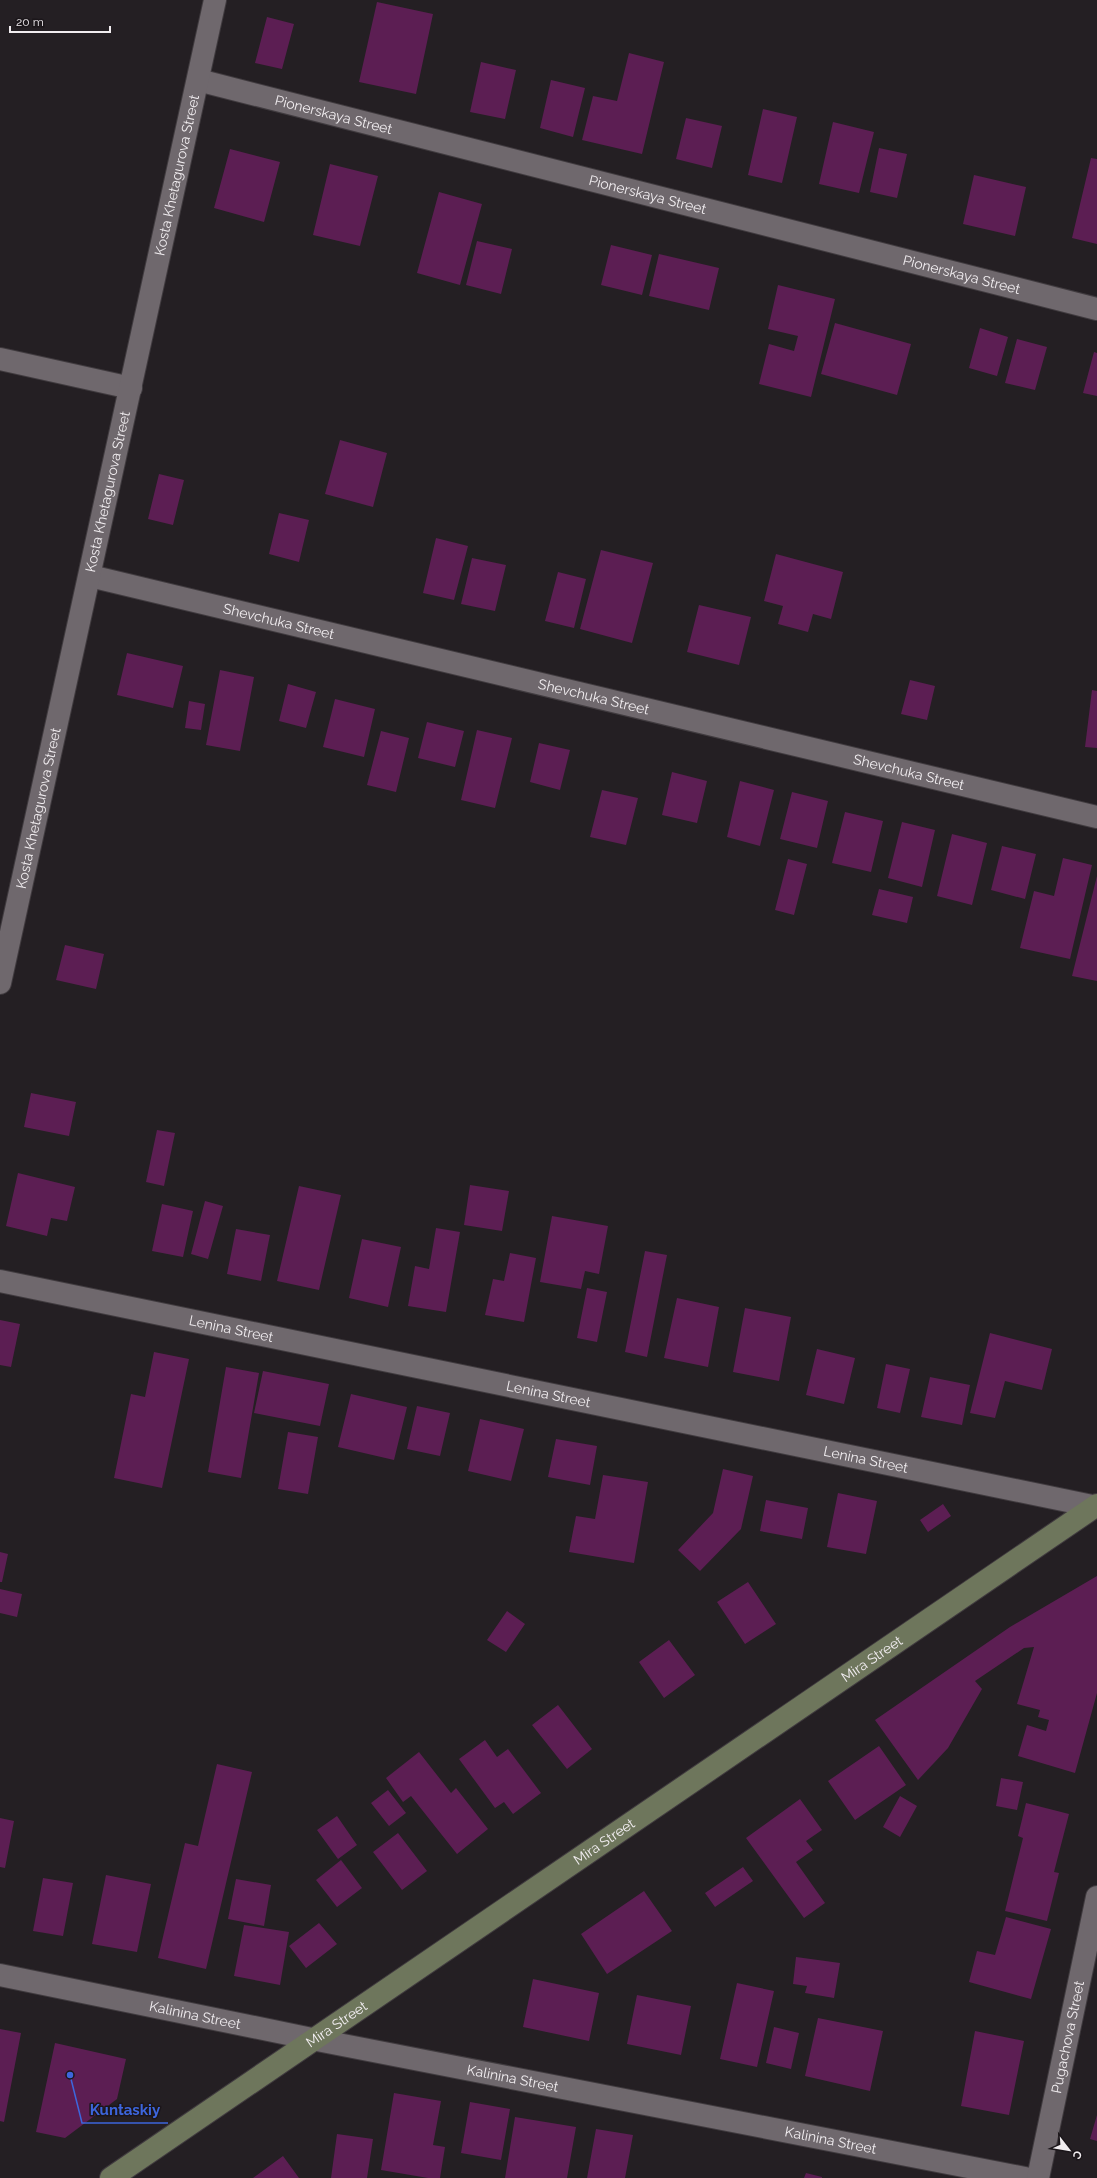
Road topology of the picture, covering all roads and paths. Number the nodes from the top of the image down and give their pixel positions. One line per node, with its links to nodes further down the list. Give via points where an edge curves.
1 (215, 0): 2 (street, Kosta Khetagurova Street)
2 (198, 80): 3 (street, Pionerskaya Street); 5 (street, Kosta Khetagurova Street)
3 (1097, 309)
4 (0, 359): 5 (street)
5 (131, 388): 6 (street, Kosta Khetagurova Street)
6 (90, 576): 7 (street, Shevchuka Street); 8 (street, Kosta Khetagurova Street)
7 (1097, 817)
8 (0, 983)
9 (0, 1281): 10 (street, Lenina Street)
10 (1096, 1506): 13 (main road, Mira Street)
11 (1097, 1897): 16 (street, Pugachova Street)
12 (0, 1975): 13 (street, Kalinina Street)
13 (312, 2039): 14 (main road, Mira Street); 15 (street, Kalinina Street)
14 (111, 2178)
15 (1026, 2178)
16 (1038, 2178)

